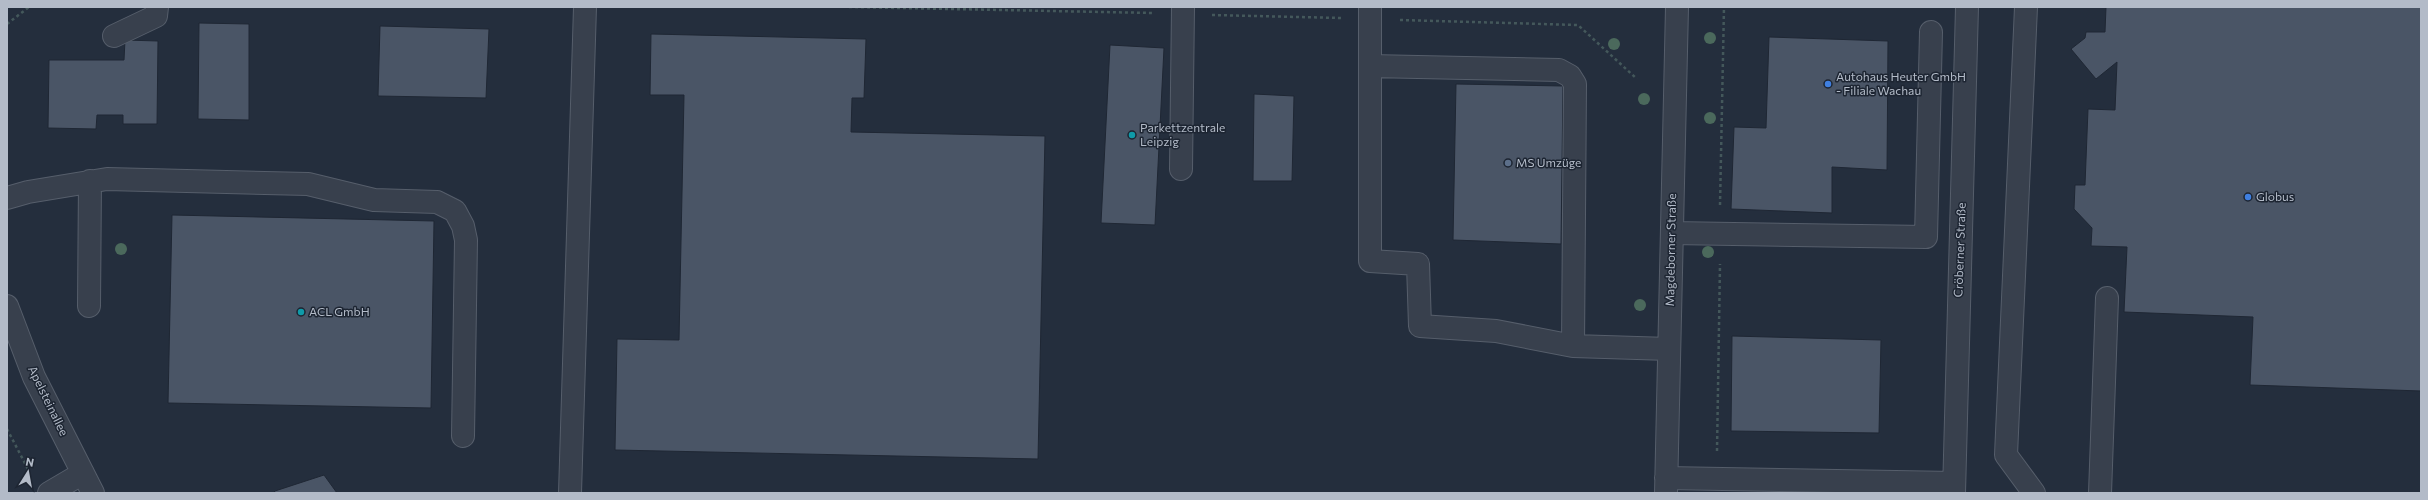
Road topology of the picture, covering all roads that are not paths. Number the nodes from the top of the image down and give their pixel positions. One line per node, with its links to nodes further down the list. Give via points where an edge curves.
1 (157, 7): 9 (street, via 156,16)
2 (586, 7): 26 (street)
3 (1677, 7): 14 (street, Magdeborner Straße)
4 (1967, 7): 23 (street, Cröberner Straße)
5 (2026, 7): 27 (street, via 2006,455)
6 (1183, 10): 11 (street)
7 (1370, 13): 10 (street)
8 (1931, 32): 14 (street, via 1926,237)
9 (114, 36)
10 (1370, 66): 18 (street, via 1370,261 1418,264 1420,326 1496,330); 18 (street, via 1559,70 1570,76 1575,84)
11 (1181, 169)
12 (90, 181): 13 (street); 17 (street); 20 (street, via 107,179 308,184 374,200 437,202 455,211 463,226 466,240)
13 (7, 198)
14 (1672, 233): 19 (street, Magdeborner Straße)
15 (2107, 298): 28 (street)
16 (7, 306): 21 (street, Apelsteinallee, via 34,377)
17 (89, 306)
18 (1573, 346): 19 (street)
19 (1669, 349): 22 (street, Magdeborner Straße)
20 (463, 436)
21 (83, 473): 24 (street); 25 (street, Apelsteinallee)
22 (1666, 485): 23 (street)
23 (1954, 488)
24 (49, 493)
25 (93, 493)
26 (570, 493)
27 (2034, 493)
28 (2100, 493)

